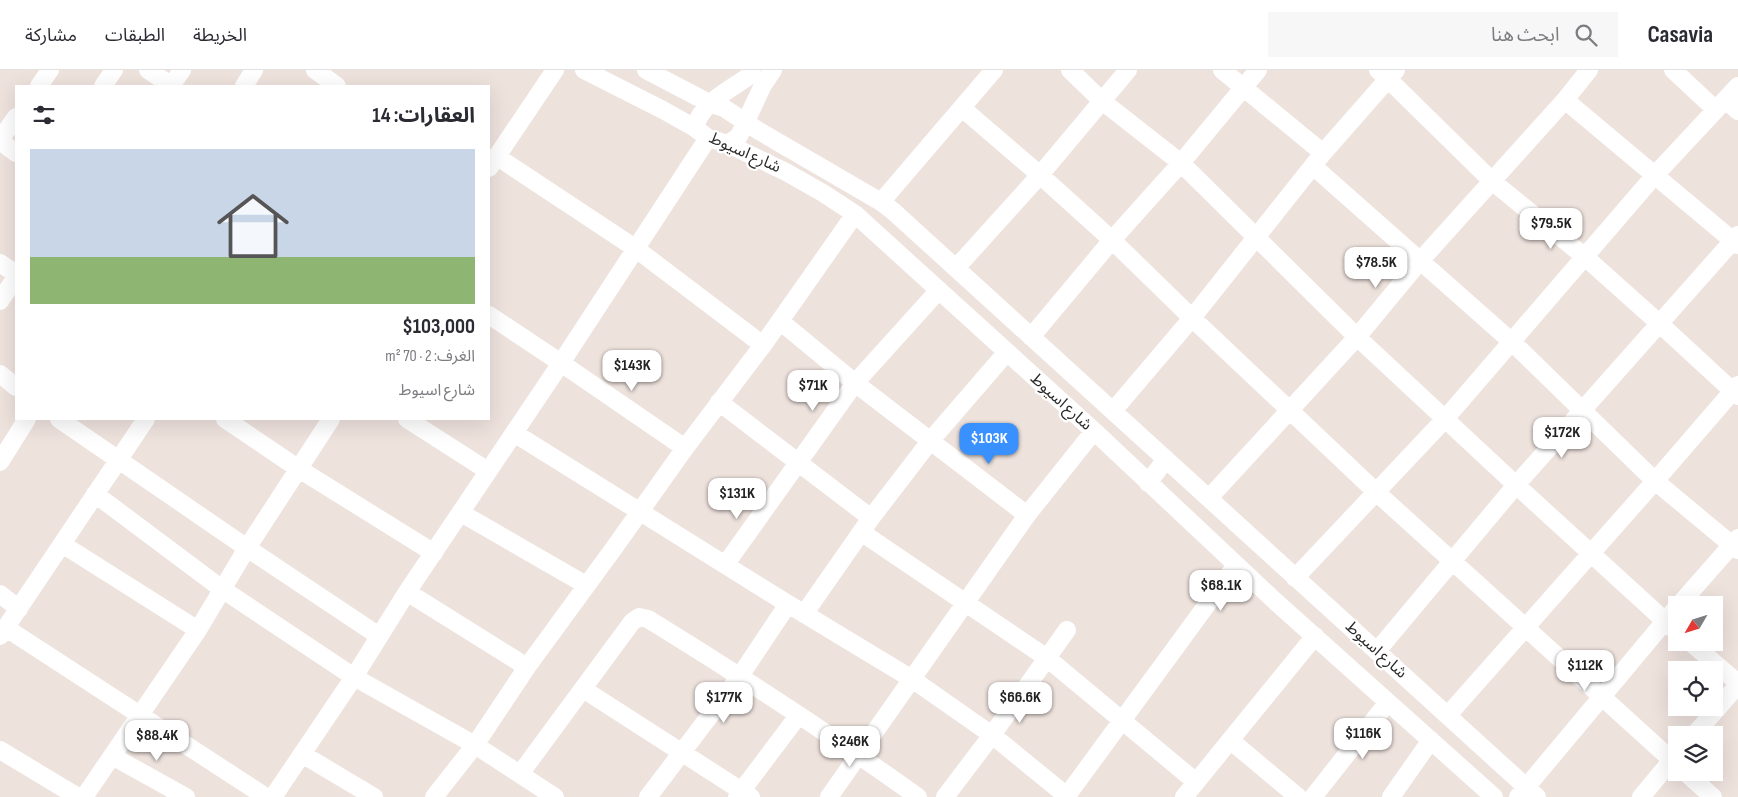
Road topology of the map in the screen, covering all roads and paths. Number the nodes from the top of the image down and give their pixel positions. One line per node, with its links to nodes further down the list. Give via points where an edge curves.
1 (50, 70): 19 (street)
2 (114, 70): 20 (street)
3 (148, 70): 21 (street)
4 (182, 70): 22 (street)
5 (254, 70): 23 (street)
6 (315, 70): 24 (street)
7 (555, 70): 39 (street)
8 (584, 70): 34 (street, شارع اسيوط)
9 (646, 70): 29 (street, شارع اسيوط)
10 (994, 70): 31 (street)
11 (1070, 70): 28 (street)
12 (1128, 70): 28 (street)
13 (1222, 70): 26 (street)
14 (1258, 70): 26 (street)
15 (1588, 70): 27 (street)
16 (1678, 72): 30 (street)
17 (1387, 73): 38 (street); 43 (street)
18 (759, 75): 29 (street); 33 (street)
19 (39, 85)
20 (103, 85)
21 (170, 85)
22 (172, 85)
23 (245, 85)
24 (336, 85)
25 (1738, 86): 30 (street)
26 (1243, 87): 38 (street); 40 (street)
27 (1565, 100): 42 (street); 43 (street)
28 (1102, 101): 40 (street); 41 (street)
29 (710, 104): 33 (street, شارع اسيوط, via 724,108); 34 (street, via 697,118)
30 (1726, 107): 42 (street)
31 (962, 108): 41 (street); 44 (street)
32 (15, 118): 35 (street)
33 (746, 122): 36 (street, via 739,136); 44 (street, شارع اسيوط)
34 (702, 133): 36 (street, شارع اسيوط); 49 (street)
35 (0, 140): 37 (street)
36 (728, 144): 45 (street, شارع اسيوط, via 786,172)
37 (15, 152)
38 (1318, 160): 46 (street); 51 (street)
39 (492, 162): 49 (street)
40 (1181, 163): 46 (street); 47 (street)
41 (1040, 175): 47 (street); 53 (street)
42 (1655, 175): 48 (street); 50 (street)
43 (1492, 181): 50 (street); 51 (street)
44 (881, 202): 53 (street, شارع اسيوط)
45 (855, 214): 56 (street, شارع اسيوط); 60 (street)
46 (1256, 238): 59 (street); 63 (street)
47 (1112, 240): 59 (street); 62 (street)
48 (1736, 240): 61 (street)
49 (636, 248): 65 (street); 67 (street)
50 (1585, 257): 61 (street); 64 (street)
51 (1420, 261): 63 (street); 64 (street)
52 (0, 262): 54 (street)
53 (956, 268): 62 (street, شارع اسيوط)
54 (15, 275)
55 (15, 278): 57 (street)
56 (939, 290): 66 (street, شارع اسيوط); 69 (street)
57 (0, 301)
58 (490, 316): 67 (street)
59 (1192, 318): 74 (street); 75 (street)
60 (780, 321): 65 (street); 69 (street)
61 (1660, 324): 71 (street); 73 (street)
62 (1031, 337): 74 (street, شارع اسيوط)
63 (1357, 337): 75 (street); 76 (street)
64 (1512, 342): 73 (street); 76 (street)
65 (763, 345): 72 (street)
66 (1007, 352): 83 (street, شارع اسيوط); 85 (street)
67 (561, 363): 84 (street); 86 (street)
68 (0, 374): 70 (street)
69 (855, 383): 85 (street); 89 (street)
70 (15, 386)
71 (1736, 391): 93 (street)
72 (719, 402): 86 (street); 89 (street)
73 (1583, 410): 93 (street); 95 (street)
74 (1113, 411): 88 (street, شارع اسيوط)
75 (1289, 411): 96 (street); 98 (street)
76 (1445, 419): 95 (street); 96 (street)
77 (26, 420): 90 (street)
78 (60, 420): 87 (street)
79 (145, 420): 87 (street)
80 (226, 420): 91 (street)
81 (330, 420): 91 (street)
82 (409, 420): 92 (street)
83 (1094, 431): 94 (street, شارع اسيوط); 101 (street)
84 (514, 433): 92 (street); 99 (street)
85 (931, 440): 101 (street); 102 (street)
86 (685, 448): 99 (street)
87 (118, 459): 97 (street); 105 (street)
88 (1166, 459): 94 (street); 98 (street, شارع اسيوط)
89 (798, 461): 102 (street); 109 (street)
90 (0, 462)
91 (299, 469): 105 (street); 106 (street)
92 (488, 471): 100 (street)
93 (1655, 481): 104 (street); 107 (street)
94 (1148, 483): 110 (street, شارع اسيوط)
95 (1516, 485): 107 (street); 108 (street)
96 (1375, 491): 108 (street); 111 (street)
97 (95, 494): 103 (street); 113 (street)
98 (1209, 498): 111 (street, شارع اسيوط)
99 (640, 510): 109 (street); 112 (street)
100 (461, 513): 106 (street); 112 (street)
101 (1027, 515): 117 (street)
102 (866, 525): 117 (street); 120 (street)
103 (62, 544): 119 (street); 124 (street)
104 (1736, 544): 116 (street)
105 (247, 548): 113 (street); 127 (street)
106 (434, 553): 114 (street)
107 (1591, 554): 121 (street); 122 (street)
108 (1452, 561): 122 (street); 129 (street)
109 (725, 565): 118 (street)
110 (1236, 565): 128 (street, شارع اسيوط); 143 (street)
111 (1295, 578): 129 (street, شارع اسيوط)
112 (586, 585): 132 (street)
113 (222, 589): 124 (street); 134 (street)
114 (407, 592): 127 (street); 132 (street)
115 (0, 594): 119 (street)
116 (1687, 596)
117 (965, 602): 131 (street); 135 (street)
118 (788, 604): 120 (street); 133 (street)
119 (19, 609): 126 (street)
120 (804, 614): 135 (street)
121 (1668, 624)
122 (1525, 627): 138 (street); 141 (street)
123 (1668, 628): 138 (street)
124 (198, 630): 140 (street)
125 (1067, 630): 131 (street)
126 (3, 632): 140 (street)
127 (379, 636): 134 (street)
128 (1315, 636): 139 (street, شارع اسيوط); 146 (street)
129 (1376, 651): 141 (street, شارع اسيوط)
130 (1700, 651): 136 (street)
131 (1047, 658): 143 (street); 145 (street)
132 (526, 667): 148 (street)
133 (740, 676): 137 (street, via 648,619 639,617); 142 (street); 150 (street)
134 (354, 677): 148 (street); 151 (street)
135 (912, 679): 145 (street); 153 (street)
136 (1738, 684): 144 (street)
137 (583, 689): 150 (street); 156 (street)
138 (1601, 697): 152 (street); 159 (street)
139 (1388, 702): 147 (street, شارع اسيوط); 176 (street)
140 (140, 714): 154 (street); 164 (street)
141 (1448, 715): 159 (street, شارع اسيوط)
142 (798, 716): 153 (street); 160 (street)
143 (1122, 720): 158 (street); 173 (street)
144 (1702, 726)
145 (992, 735): 172 (street); 173 (street)
146 (1230, 740): 158 (street); 175 (street)
147 (1431, 740): 177 (street); 178 (street, شارع اسيوط)
148 (475, 745): 156 (street); 167 (street)
149 (0, 750): 161 (street)
150 (683, 752): 160 (street); 169 (street)
151 (302, 754): 165 (street); 166 (street)
152 (1668, 754)
153 (858, 755): 170 (street); 171 (street)
154 (112, 756): 162 (street); 163 (street)
155 (1668, 768): 179 (street)
156 (520, 774): 168 (street)
157 (1695, 781): 180 (street)
158 (1196, 782): 174 (street)
159 (1527, 794)
160 (743, 795)
161 (78, 797)
162 (84, 797)
163 (186, 797)
164 (266, 797)
165 (273, 797)
166 (374, 797)
167 (434, 797)
168 (555, 797)
169 (648, 797)
170 (829, 797)
171 (918, 797)
172 (945, 797)
173 (1067, 797)
174 (1184, 797)
175 (1298, 797)
176 (1313, 797)
177 (1391, 797)
178 (1494, 797)
179 (1642, 797)
180 (1713, 797)

